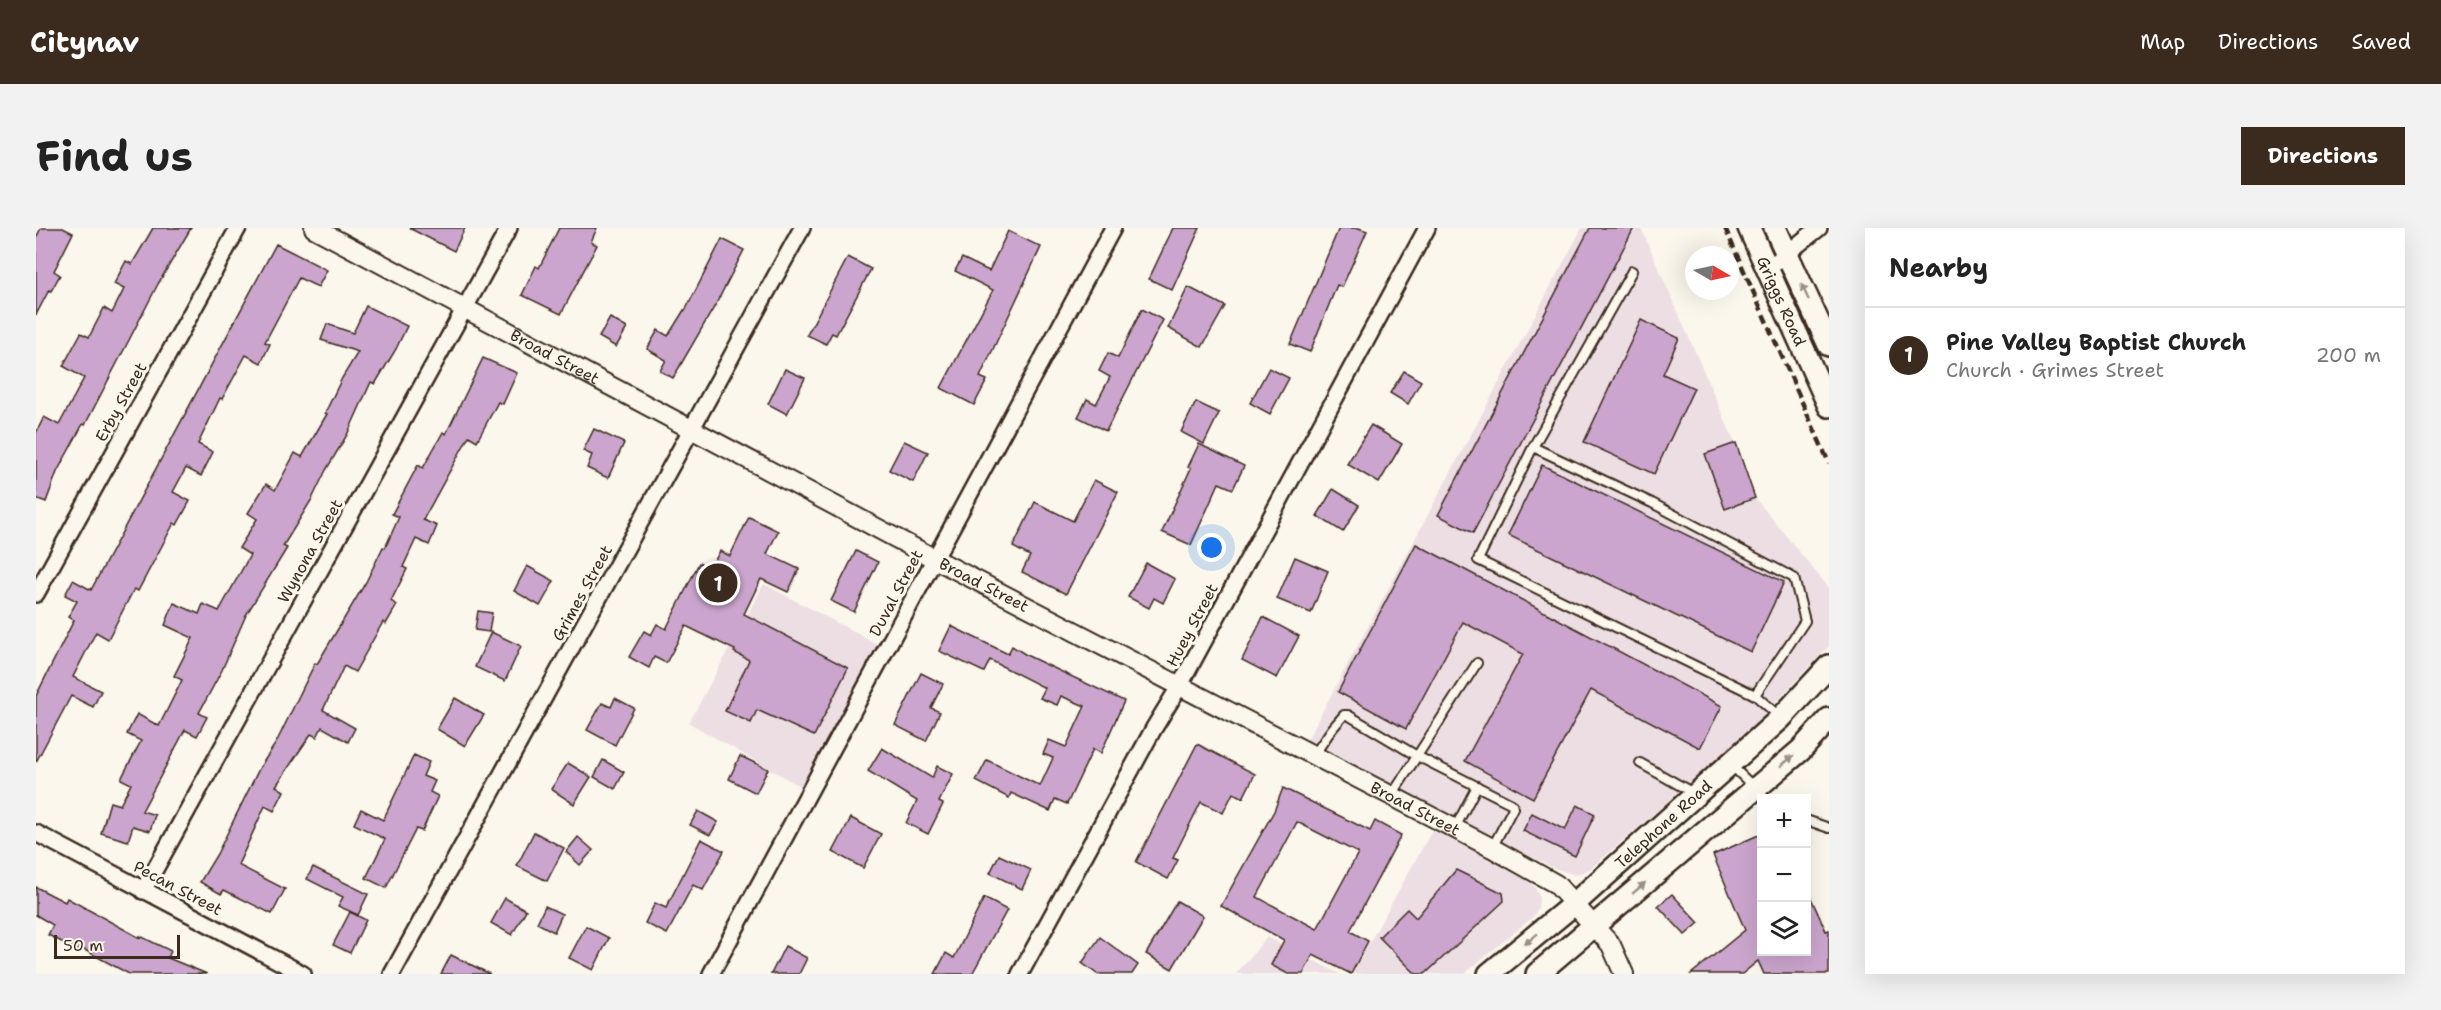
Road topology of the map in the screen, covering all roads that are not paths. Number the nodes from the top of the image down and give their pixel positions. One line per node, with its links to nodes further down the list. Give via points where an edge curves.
1 (238, 228): 19 (street, Erby Street)
2 (314, 228): 13 (street, Broad Street)
3 (509, 228): 13 (street, Wynona Street)
4 (802, 228): 16 (street, Grimes Street)
5 (1113, 228): 18 (street, Duval Street)
6 (1427, 228): 22 (street, Huey Street)
7 (1749, 228): 11 (main road, Griggs Road)
8 (1775, 228): 10 (main road, Griggs Road)
9 (1819, 228): 10 (street)
10 (1788, 255): 11 (street); 14 (main road, Griggs Road, one-way to 10)
11 (1767, 269): 15 (main road, Griggs Road)
12 (1632, 271): 17 (lane)
13 (465, 310): 16 (street, Broad Street); 40 (street, Wynona Street)
14 (1829, 345)
15 (1829, 406)
16 (693, 429): 18 (street, Broad Street); 44 (street, Grimes Street)
17 (1533, 447): 23 (lane, via 1652,503 1794,578 1805,621); 23 (lane, via 1478,560)
18 (935, 559): 22 (street, Broad Street); 45 (street, Duval Street)
19 (36, 594)
20 (1477, 663): 27 (lane)
21 (1829, 666): 24 (main road, Telephone Road)
22 (1179, 687): 26 (street, Broad Street); 46 (street, Huey Street)
23 (1755, 695): 24 (lane)
24 (1781, 718): 29 (main road, Telephone Road)
25 (1829, 720): 31 (main road, Telephone Road, one-way to 25)
26 (1314, 755): 27 (lane, via 1346,715); 34 (street, Broad Street)
27 (1417, 756): 30 (lane); 34 (lane)
28 (1640, 763): 32 (lane)
29 (1730, 764): 31 (lane); 32 (main road, Telephone Road)
30 (1477, 786): 37 (lane); 39 (lane, via 1513,806)
31 (1760, 794)
32 (1696, 795): 41 (main road, Telephone Road)
33 (1757, 796): 42 (main road, Telephone Road, one-way to 33)
34 (1391, 797): 37 (street, Broad Street)
35 (1811, 822): 36 (lane)
36 (1829, 828)
37 (1455, 829): 39 (street, Broad Street)
38 (36, 833): 40 (street, Pecan Street)
39 (1492, 848): 41 (street, Broad Street, via 1556,884)
40 (143, 891): 43 (street, Pecan Street)
41 (1574, 904): 42 (street, Broad Street); 47 (main road, Telephone Road, one-way to 47)
42 (1594, 926): 48 (main road, Telephone Road); 49 (street, Broad Street, via 1611,945)
43 (303, 974)
44 (392, 974)
45 (711, 974)
46 (1020, 974)
47 (1489, 974)
48 (1537, 974)
49 (1624, 974)

